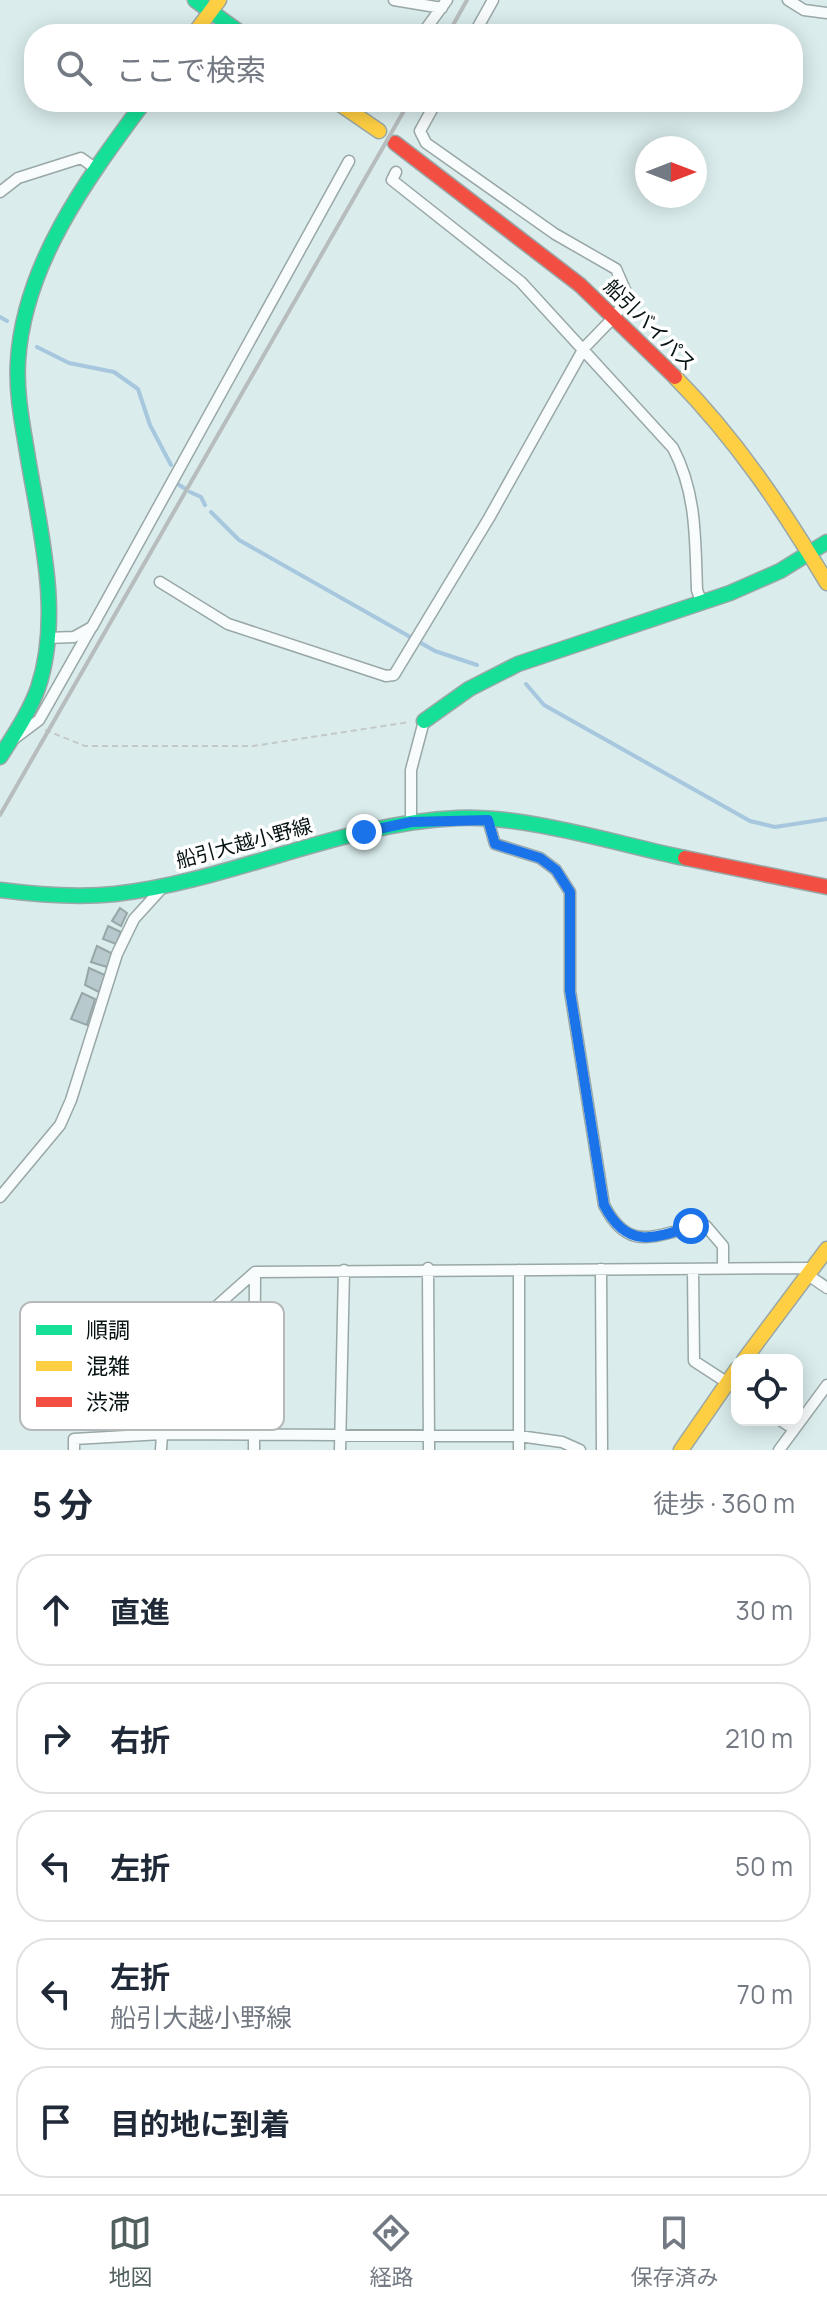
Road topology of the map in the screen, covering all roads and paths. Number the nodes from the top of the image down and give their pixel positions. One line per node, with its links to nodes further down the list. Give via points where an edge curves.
1 (195, 0): 6 (main road)
2 (394, 0): 5 (street)
3 (493, 0): 11 (street)
4 (788, 0): 7 (street, via 804,10)
5 (444, 4): 10 (street)
6 (215, 6): 8 (main road); 9 (main road)
7 (827, 13)
8 (202, 24)
9 (232, 24)
10 (429, 24)
11 (480, 24)
12 (137, 112): 18 (main road)
13 (351, 112): 15 (main road)
14 (430, 112): 21 (street, via 420,131 426,143 563,239 616,269 626,292)
15 (379, 131)
16 (395, 143): 21 (main road, 船引バイパス, via 497,215)
17 (349, 161): 28 (street)
18 (95, 168): 20 (street, via 81,158 18,178); 29 (main road, via 41,261 18,351 23,426 47,588)
19 (396, 172): 22 (street, via 392,180 521,282)
20 (0, 192)
21 (614, 317): 22 (street); 24 (main road, 船引バイパス, via 746,457)
22 (584, 348): 25 (street, via 394,675 228,624); 27 (street, via 673,448 686,472 694,504)
23 (827, 542): 24 (main road)
24 (812, 554): 26 (main road, 船引バイパス); 27 (main road)
25 (160, 582)
26 (827, 583)
27 (701, 601): 30 (main road, via 502,672)
28 (92, 627): 29 (street, via 74,637); 31 (street)
29 (47, 638): 32 (main road, via 40,678)
30 (424, 721): 31 (path, via 253,746 85,746); 35 (street, via 411,770)
31 (33, 725): 32 (street)
32 (8, 736): 33 (main road)
33 (0, 757)
34 (488, 820): 35 (main road, 船引大越小野線); 37 (main road, 船引大越小野線); 42 (street, via 495,844 540,858 556,870 570,892 570,991 604,1205 613,1222 631,1234 657,1239 706,1226 723,1246)
35 (411, 822): 36 (main road, 船引大越小野線)
36 (165, 884): 38 (main road, 船引大越小野線, via 78,897); 39 (street, via 134,919 117,954 60,1125)
37 (827, 887)
38 (0, 890)
39 (0, 1197)
40 (827, 1249): 47 (main road)
41 (428, 1268): 44 (street); 45 (street); 63 (street)
42 (723, 1268): 46 (street); 47 (street)
43 (601, 1269): 45 (street); 46 (street); 72 (street)
44 (344, 1270): 48 (street); 62 (street)
45 (519, 1270): 64 (street)
46 (693, 1270): 53 (street, via 694,1361)
47 (811, 1271): 49 (street); 52 (main road)
48 (255, 1272): 50 (street); 51 (street)
49 (827, 1288)
50 (221, 1302)
51 (255, 1302)
52 (749, 1354)
53 (731, 1385)
54 (827, 1385): 57 (street)
55 (731, 1387): 73 (main road)
56 (789, 1426): 57 (street)
57 (794, 1429): 74 (street)
58 (163, 1430): 60 (street)
59 (254, 1430): 61 (street)
60 (162, 1434): 61 (street); 65 (street, via 74,1439); 66 (street)
61 (254, 1435): 62 (street); 67 (street)
62 (340, 1435): 63 (street); 68 (street)
63 (429, 1436): 64 (street); 69 (street)
64 (519, 1436): 70 (street); 71 (street)
65 (74, 1450)
66 (161, 1450)
67 (254, 1450)
68 (340, 1450)
69 (429, 1450)
70 (519, 1450)
71 (580, 1450)
72 (602, 1450)
73 (681, 1450)
74 (779, 1450)

